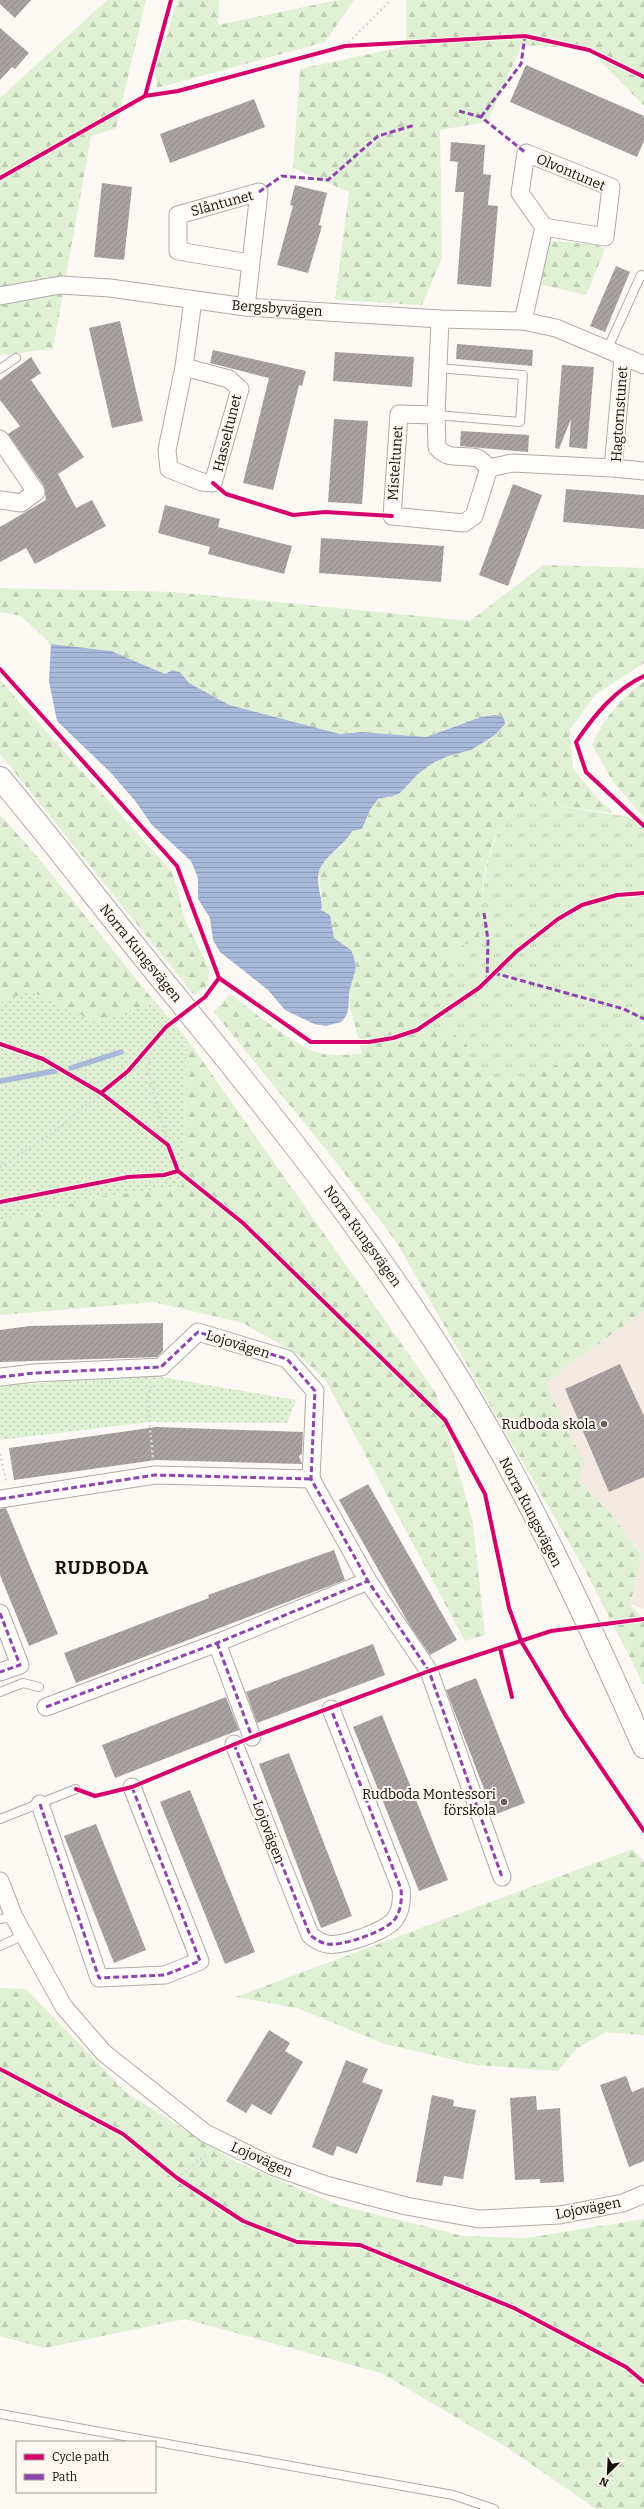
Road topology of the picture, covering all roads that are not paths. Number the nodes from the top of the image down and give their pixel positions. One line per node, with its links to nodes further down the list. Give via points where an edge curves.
1 (544, 227): 1 (street, Olvontunet, via 604,237 611,187 526,153 520,193); 8 (street)
2 (250, 262): 2 (street, Slåntunet, via 259,192 178,215 178,251); 6 (street, Slåntunet)
3 (644, 276): 10 (lane, via 641,275)
4 (0, 296): 5 (street, Bergsbyvägen, via 60,285 110,288)
5 (193, 300): 6 (street, Bergsbyvägen); 14 (street, Hasseltunet)
6 (246, 307): 7 (street, Bergsbyvägen)
7 (440, 319): 8 (street, Bergsbyvägen); 15 (street)
8 (523, 321): 9 (street, Bergsbyvägen)
9 (556, 328): 10 (street, Hagtornstunet)
10 (607, 350): 11 (street, Hagtornstunet)
11 (623, 357): 13 (street, Hagtornstunet); 20 (street, Hagtornstunet)
12 (16, 358): 16 (lane)
13 (644, 365)
14 (184, 367): 14 (street, Hasseltunet, via 167,450 169,468 202,482 213,483 240,389 229,379)
15 (438, 368): 17 (street); 17 (lane, via 523,374 520,422)
16 (0, 369)
17 (436, 415): 19 (street, via 437,447 440,451 450,456 478,458); 19 (street, Misteltunet, via 398,414 392,516 464,523 474,516)
18 (0, 439): 22 (street, via 36,492 21,503)
19 (489, 468): 20 (street, via 512,463)
20 (613, 468): 21 (street, Hagtornstunet)
21 (644, 470)
22 (0, 500)
23 (0, 778): 37 (main road, Norra Kungsvägen, via 321,1178 372,1247 451,1367 513,1476 583,1616)
24 (0, 1377): 25 (street, Lojovägen, via 161,1367 198,1332 287,1359 315,1391)
25 (311, 1478): 26 (street, via 154,1474); 27 (street)
26 (4, 1498)
27 (368, 1581): 29 (street); 42 (street, via 429,1672)
28 (0, 1613): 30 (street, via 20,1665)
29 (217, 1642): 33 (street); 35 (street)
30 (0, 1672)
31 (39, 1687): 32 (lane, via 24,1683)
32 (0, 1692)
33 (46, 1707)
34 (331, 1709): 36 (street, Lojovägen, via 401,1890 396,1919 388,1927 339,1945 326,1944 310,1936)
35 (252, 1736)
36 (234, 1744)
37 (644, 1747)
38 (132, 1787): 40 (street, via 200,1961 165,1975 99,1978)
39 (76, 1789): 40 (lane)
40 (40, 1804): 41 (lane)
41 (0, 1819)
42 (502, 1877)
43 (0, 1881): 44 (street, Lojovägen)
44 (7, 1918): 45 (street, Lojovägen)
45 (24, 1935): 46 (lane); 47 (street, Lojovägen, via 64,2007 104,2053 205,2133 272,2166 326,2185 406,2206 479,2219 560,2215 623,2203)
46 (0, 1946)
47 (644, 2194)
48 (0, 2414): 49 (lane)
49 (151, 2441)
50 (156, 2442): 51 (lane, via 453,2495)
51 (494, 2509)

